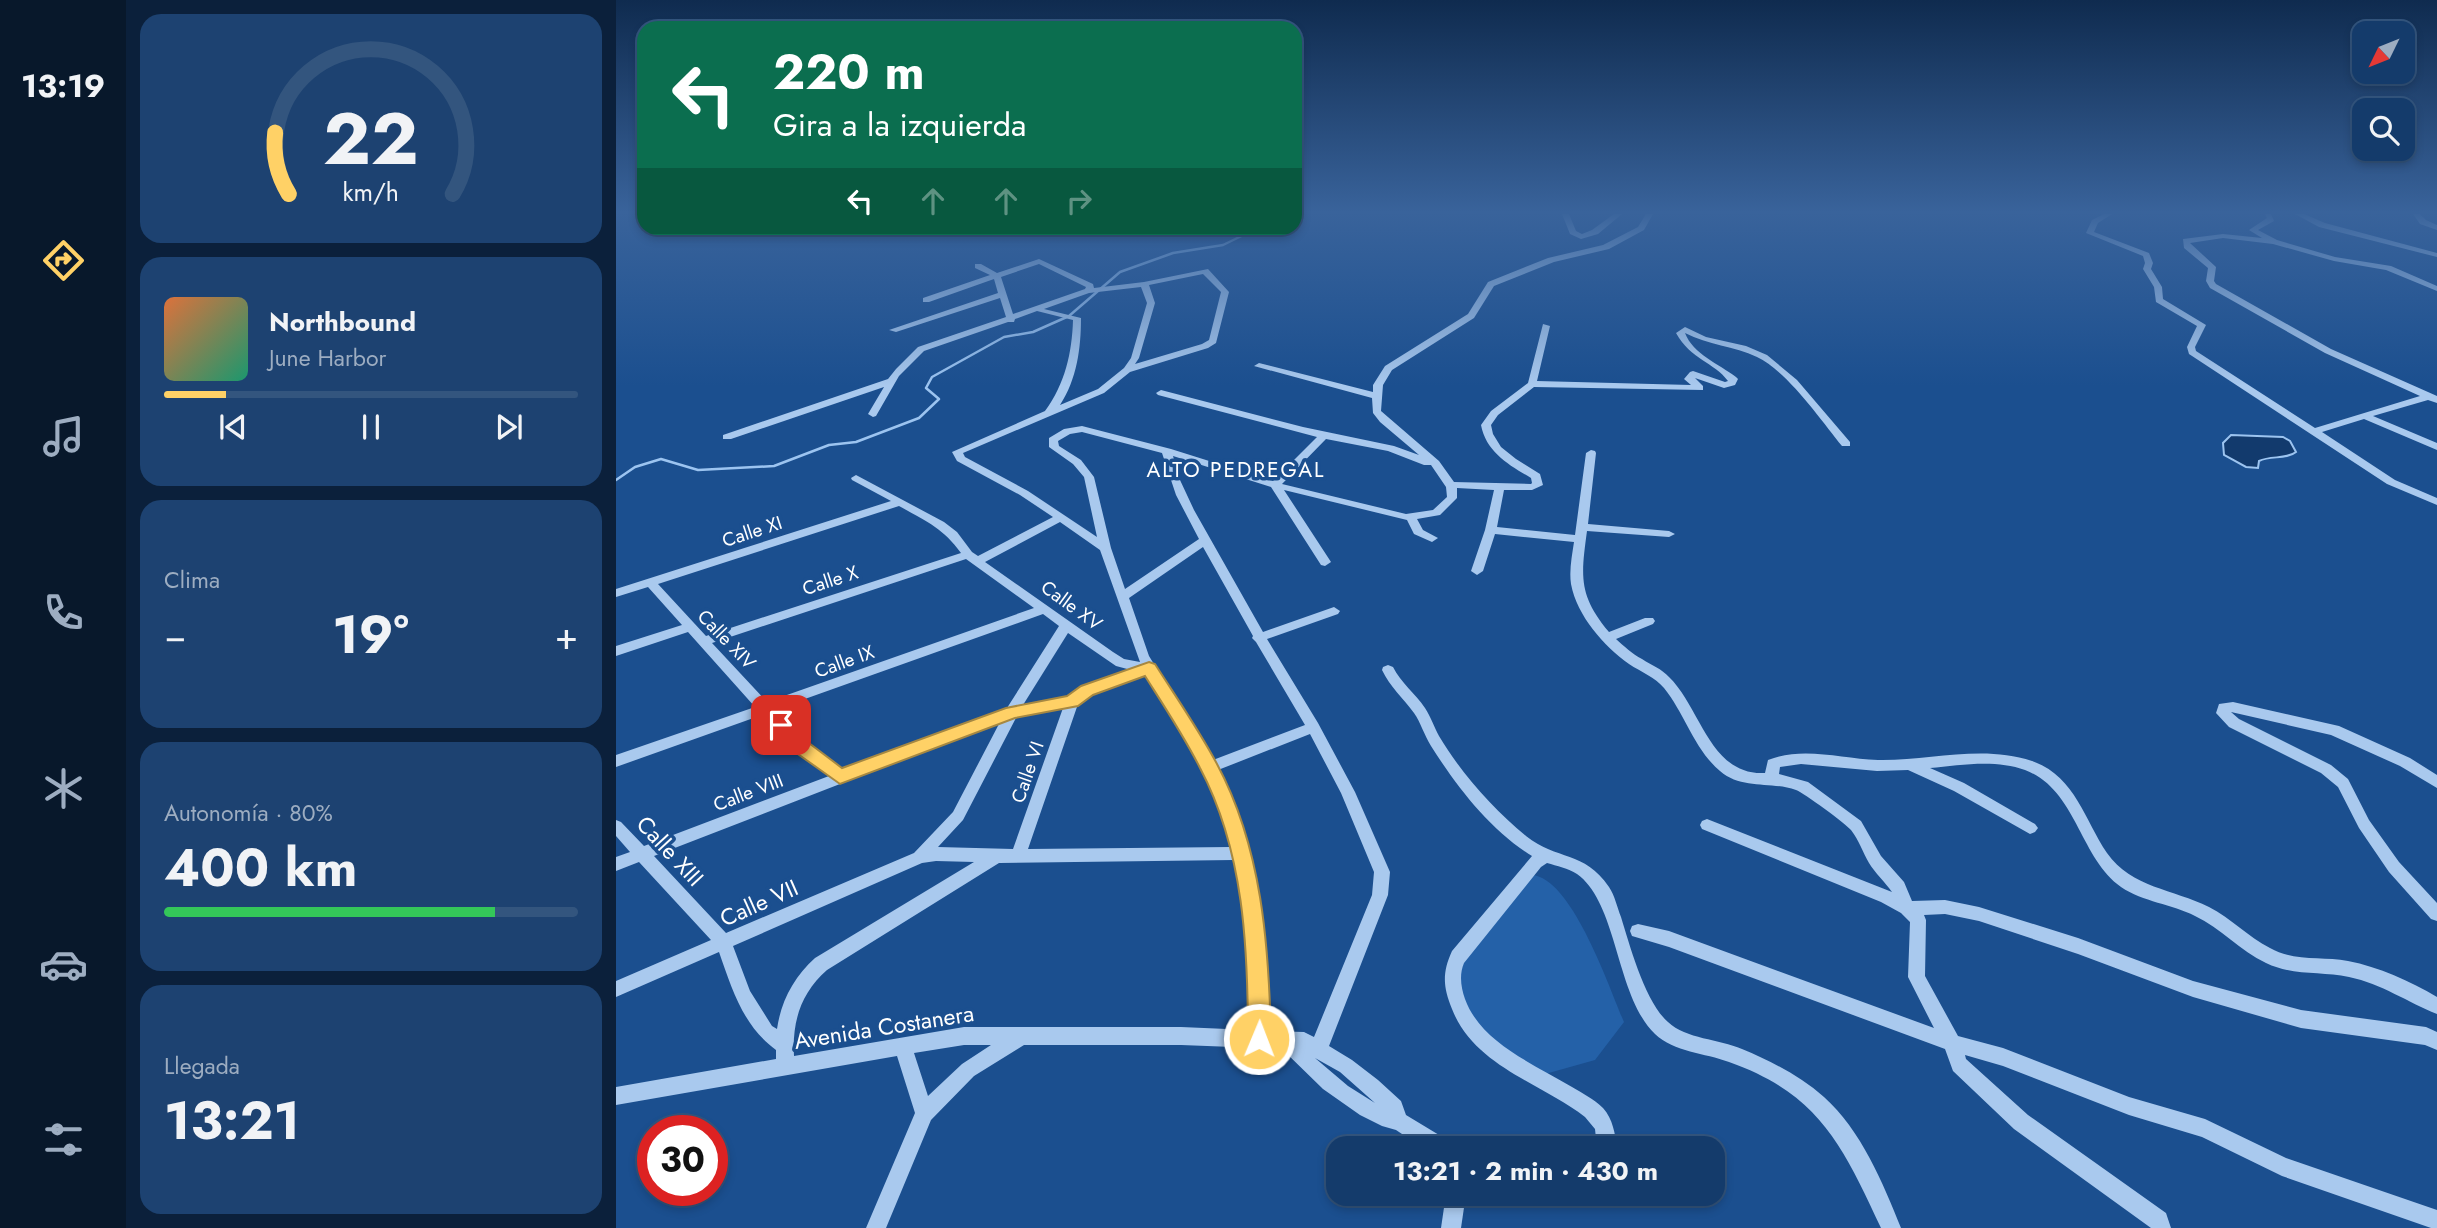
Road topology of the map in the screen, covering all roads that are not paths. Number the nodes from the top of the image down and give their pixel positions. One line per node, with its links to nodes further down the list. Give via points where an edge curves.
1 (988, 271): 10 (street)
2 (1010, 271): 10 (street)
3 (1060, 271): 13 (street, via 1090,286)
4 (1204, 271): 11 (street)
5 (1205, 271): 21 (street, via 1223,287 1224,304 1213,341)
6 (1523, 271): 25 (street, via 1492,284 1471,316 1388,368)
7 (2148, 271): 30 (street, via 2158,287 2159,300 2202,326 2192,352)
8 (2211, 271): 26 (street, via 2213,286 2328,351)
9 (2396, 271): 12 (street)
10 (997, 276): 14 (street); 15 (street)
11 (1144, 284): 13 (street); 21 (street, via 1151,303 1135,358)
12 (2437, 289)
13 (1089, 291): 16 (street)
14 (1003, 294): 17 (street); 19 (street)
15 (926, 300)
16 (1037, 310): 17 (street); 27 (street, via 1077,318 1072,360 1063,391)
17 (1011, 320): 22 (street, via 921,349)
18 (1546, 326): 23 (street)
19 (893, 330)
20 (1259, 366): 25 (street)
21 (1126, 370): 27 (street, via 1101,391)
22 (892, 381): 28 (street, via 890,393); 32 (street)
23 (1532, 384): 33 (street, via 1700,388 1689,379 1693,374 1724,385 1732,383 1713,363 1692,352 1680,333 1685,330 1763,357 1794,382); 41 (street, via 1490,417 1487,430 1504,456 1536,476 1538,485 1533,489)
24 (1161, 393): 31 (street)
25 (1377, 396): 37 (street, via 1380,416)
26 (2434, 398): 29 (street)
27 (1050, 411): 45 (street, via 957,452 961,459)
28 (873, 414)
29 (2364, 416): 30 (street); 34 (street)
30 (2316, 431): 43 (street, via 2391,482)
31 (1324, 435): 37 (street, via 1417,457); 39 (street)
32 (727, 437)
33 (1846, 444)
34 (2437, 447)
35 (1167, 451): 39 (street); 50 (street, via 1169,465); 51 (street, via 1082,429 1061,433 1053,440 1054,447 1077,462 1089,477)
36 (1591, 453): 47 (street)
37 (1438, 467): 40 (street)
38 (856, 478): 42 (street, Calle XV)
39 (1275, 485): 44 (street); 53 (street)
40 (1452, 485): 41 (street); 44 (street, via 1452,498 1445,508)
41 (1500, 486): 46 (street)
42 (900, 502): 52 (street, Calle XV, via 940,524); 55 (street, Calle XI)
43 (2437, 502)
44 (1410, 517): 49 (street, via 1418,532)
45 (1060, 518): 51 (street); 52 (street, Calle X)
46 (1491, 530): 47 (street); 54 (street)
47 (1580, 533): 48 (street); 64 (street, via 1577,590)
48 (1669, 534)
49 (1432, 538)
50 (1205, 540): 57 (street); 63 (street)
51 (1105, 548): 57 (street)
52 (973, 558): 58 (street, Calle XV); 65 (street, Calle X)
53 (1325, 562)
54 (1477, 571)
55 (650, 582): 56 (street, Calle XI); 62 (street, Calle XIV)
56 (616, 593)
57 (1123, 596): 67 (street)
58 (1045, 610): 61 (street, Calle XV); 70 (street, Calle IX)
59 (1334, 611): 63 (street)
60 (1649, 621): 64 (street)
61 (1067, 624): 67 (street, Calle XV, via 1121,663); 71 (street)
62 (688, 627): 65 (street, Calle XIV); 66 (street)
63 (1258, 638): 72 (street)
64 (1608, 638): 77 (street, via 1666,681 1723,766 1747,779)
65 (703, 641): 70 (street, Calle XIV)
66 (616, 651)
67 (1149, 668): 69 (street, Calle VIII); 75 (street)
68 (1388, 670): 87 (street, via 1479,800)
69 (1072, 701): 71 (street, Calle VIII); 85 (street, Calle VI)
70 (767, 708): 73 (street, Calle IX); 76 (street, Calle XIV, via 794,742)
71 (1012, 712): 76 (street, Calle VIII); 86 (street, via 958,816)
72 (1313, 727): 75 (street); 102 (street, via 1382,872 1380,895)
73 (616, 761)
74 (1909, 766): 77 (street, via 1891,768 1832,758 1784,760 1773,764); 81 (street, via 1959,787); 94 (street, via 1989,760 2038,769 2071,797 2100,858 2129,884 2214,918 2281,962 2374,976)
75 (1210, 767): 83 (street)
76 (840, 777): 82 (street, Calle VIII)
77 (1772, 778): 89 (street, via 1803,786 1856,825)
78 (2437, 782): 90 (street, via 2334,730 2233,707 2222,712 2343,783 2394,867)
79 (1707, 825): 89 (street)
80 (616, 826): 82 (street, Calle XIII)
81 (2030, 828)
82 (643, 853): 88 (street, Calle VIII); 92 (street, Calle XIII)
83 (1240, 853): 85 (street); 96 (street, via 1252,904)
84 (997, 856): 85 (street); 86 (street); 100 (street, via 812,971 794,995)
85 (1018, 856)
86 (920, 857): 92 (street, Calle VII)
87 (1545, 857): 108 (street, via 1536,862 1458,957 1450,971 1451,983 1458,1007 1471,1027 1493,1048 1588,1108 1605,1128); 113 (street, via 1576,863 1596,880 1658,1026 1673,1037 1765,1068 1819,1105 1845,1140)
88 (616, 864)
89 (1907, 908): 98 (street, via 1960,909 2193,989 2301,1018); 99 (street, via 1918,920 1916,977)
90 (2437, 914)
91 (1638, 932): 99 (street)
92 (724, 943): 93 (street, Calle VII); 100 (street, Calle XIII, via 743,995 766,1032)
93 (616, 989)
94 (2437, 1006)
95 (1023, 1035): 96 (street, Avenida Costanera); 101 (street, Avenida Costanera, via 964,1035); 105 (street, via 968,1070)
96 (1259, 1039): 97 (street, Avenida Costanera)
97 (1287, 1041): 102 (street, Avenida Costanera, via 1304,1041); 106 (street, via 1311,1069 1340,1091 1381,1117)
98 (2437, 1041)
99 (1952, 1043): 110 (street, via 2003,1057 2129,1106 2206,1128 2283,1166); 114 (street, via 1959,1065 2021,1122 2159,1220)
100 (783, 1044): 103 (street)
101 (903, 1046): 103 (street, Avenida Costanera); 105 (street)
102 (1319, 1048): 106 (street, via 1379,1094 1394,1108)
103 (786, 1067): 104 (street, Avenida Costanera)
104 (616, 1096)
105 (923, 1113): 111 (street)
106 (1400, 1122): 107 (street)
107 (1418, 1136)
108 (1606, 1136)
109 (1454, 1206): 112 (street)
110 (2437, 1220)
111 (876, 1228)
112 (1451, 1228)
113 (1891, 1228)
114 (2161, 1228)

